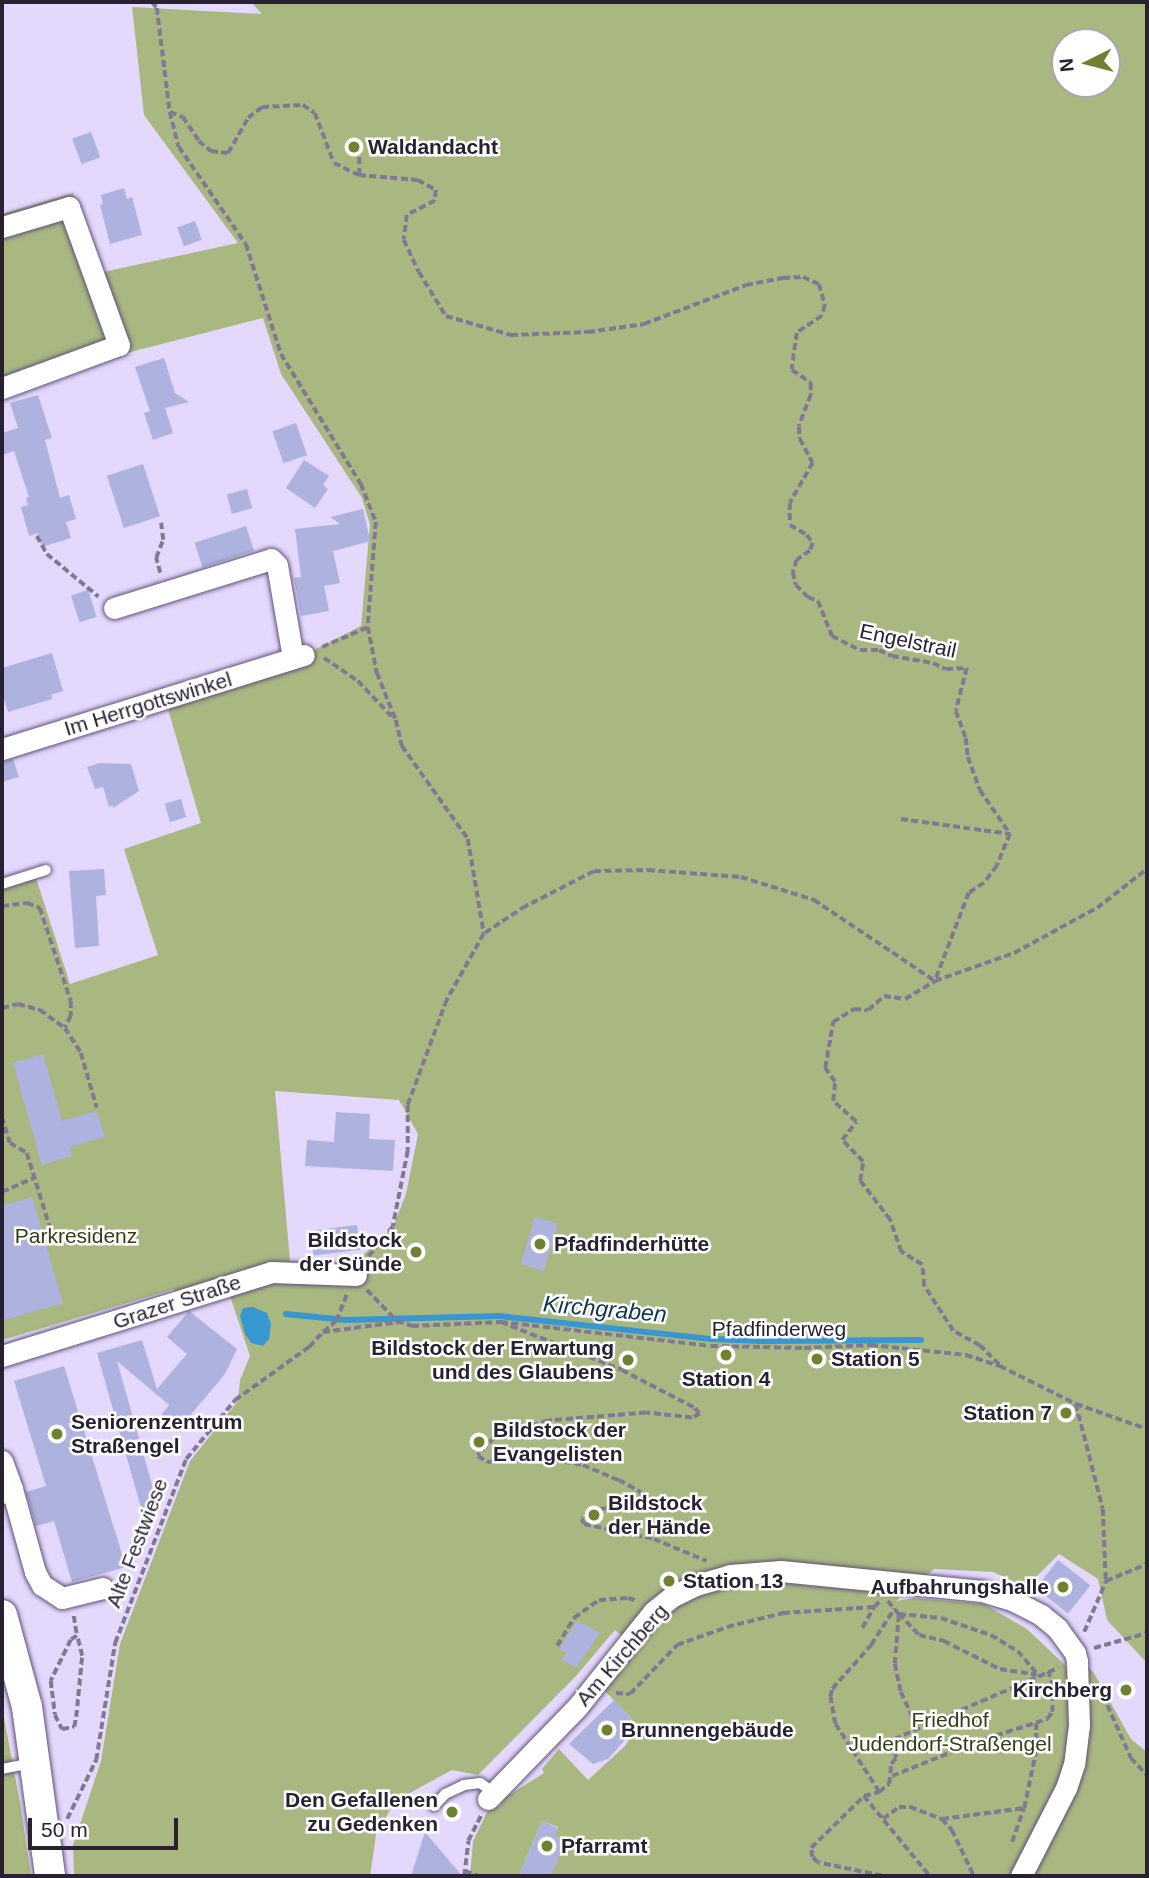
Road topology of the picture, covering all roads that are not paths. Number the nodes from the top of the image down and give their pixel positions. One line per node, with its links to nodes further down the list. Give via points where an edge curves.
1 (2, 227): 2 (street, via 69,207 119,345)
2 (2, 388)
3 (114, 608): 4 (street, Im Herrgottswinkel, via 271,559 299,657)
4 (2, 749)
5 (46, 870): 6 (lane)
6 (2, 884)
7 (356, 1275): 8 (street, Grazer Straße, via 271,1272)
8 (2, 1356)
9 (2, 1461): 10 (street)
10 (7, 1491): 11 (street, via 42,1585 68,1597)
11 (103, 1588)
12 (2, 1615): 13 (main road, via 27,1707)
13 (16, 1766): 16 (main road, via 46,1840)
14 (491, 1796): 15 (lane, via 480,1783 464,1785 444,1794); 17 (street, Am Kirchberg, via 593,1688 653,1612 673,1596 730,1575 781,1571 982,1591 1041,1615 1057,1628 1076,1657 1079,1725 1074,1764)
15 (434, 1807)
16 (50, 1876)
17 (1021, 1876)

